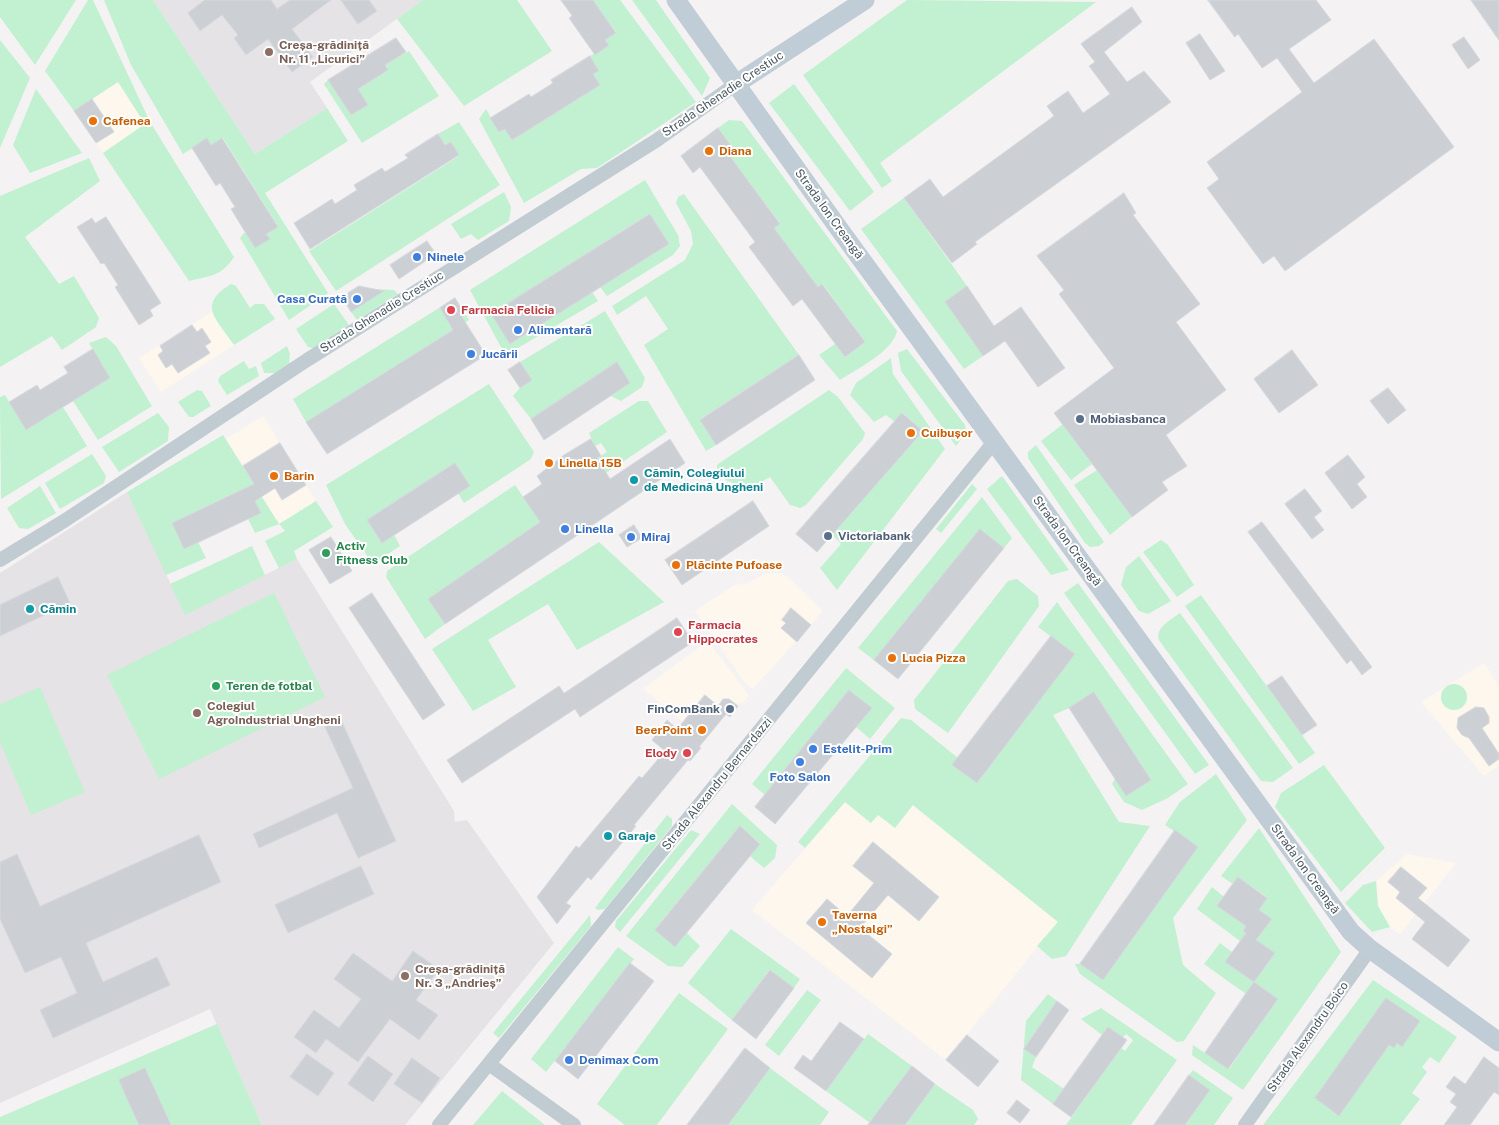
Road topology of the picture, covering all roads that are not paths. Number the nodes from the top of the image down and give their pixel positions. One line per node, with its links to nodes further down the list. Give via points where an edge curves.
1 (676, 0): 3 (street, Strada Ion Creangă)
2 (865, 0): 3 (street, Strada Ghenadie Crestiuc)
3 (736, 84): 4 (street, Strada Ion Creangă); 5 (street, Strada Ghenadie Crestiuc, via 657,140 307,360)
4 (994, 442): 6 (street, Strada Ion Creangă, via 1351,932); 8 (street, Strada Alexandru Bernardazzi)
5 (0, 560)
6 (1370, 949): 7 (street, Strada Ion Creangă); 11 (street, Strada Alexandru Boico)
7 (1499, 1042)
8 (489, 1064): 9 (street, Strada Alexandru Bernardazzi); 10 (street)
9 (439, 1125)
10 (574, 1125)
11 (1245, 1125)

